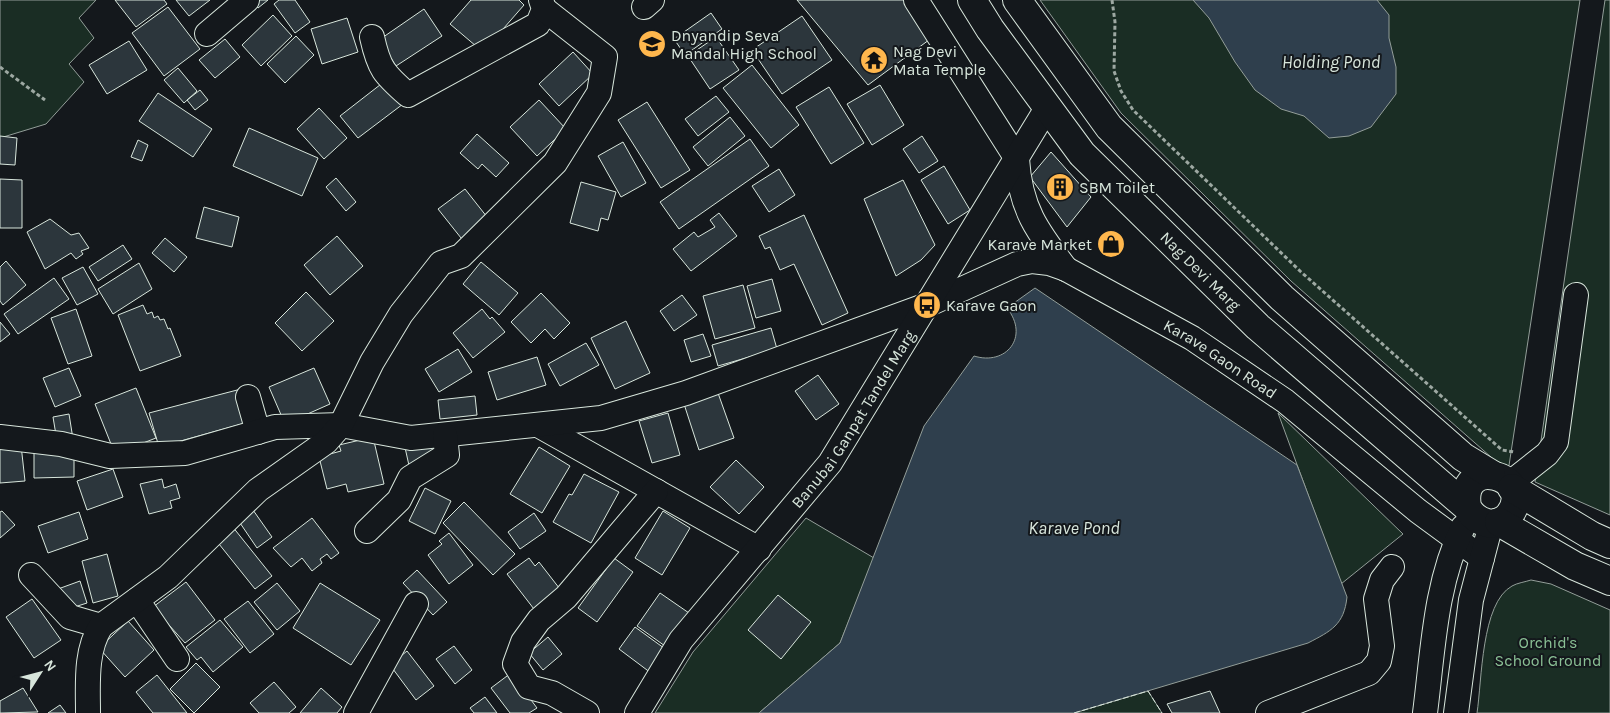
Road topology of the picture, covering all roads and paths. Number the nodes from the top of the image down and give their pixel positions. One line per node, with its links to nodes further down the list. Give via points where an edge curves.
1 (247, 0): 7 (street)
2 (916, 0): 12 (street)
3 (972, 0): 11 (main road, Nag Devi Marg)
4 (1017, 0): 23 (main road, via 1110,127 1282,298 1463,457)
5 (1112, 0): 22 (path, via 1114,71 1133,110 1307,278 1502,450)
6 (542, 4): 8 (street, via 538,24 408,95 390,80 377,62); 17 (street, via 605,57 599,93 555,163 461,256 441,263 418,292 372,362)
7 (207, 34)
8 (372, 37)
9 (0, 67): 10 (path)
10 (45, 100)
11 (1048, 108): 12 (street, Banubai Ganpat Tandel Marg); 25 (main road, Nag Devi Marg, via 1082,154 1258,327)
12 (1017, 159): 13 (street, via 1019,186 1028,212); 15 (street, Banubai Ganpat Tandel Marg)
13 (1066, 269): 15 (street, Karave Gaon Road, via 1032,261 1016,264); 27 (street, Karave Gaon Road, via 1192,338 1277,396)
14 (1576, 295): 23 (street, via 1556,442 1546,454)
15 (927, 305): 18 (street, Karave Gaon Road, via 686,393 601,418); 29 (street, Banubai Ganpat Tandel Marg, via 830,463)
16 (248, 397): 19 (street)
17 (341, 425): 19 (street, Karave Gaon Road, via 275,427); 20 (street, Karave Gaon Road, via 411,438); 34 (street, via 326,442 258,490 194,554)
18 (538, 425): 20 (street, Karave Gaon Road); 24 (street)
19 (258, 432): 21 (street, Karave Gaon Road, via 184,453 110,456 61,444)
20 (445, 435): 26 (street, via 447,455 410,478 399,500)
21 (0, 437)
22 (1518, 453)
23 (1504, 482): 25 (main road, via 1514,504 1505,519); 25 (main road, via 1483,475 1470,484 1467,491); 28 (main road)
24 (656, 491): 29 (street); 40 (street, via 566,597 539,620 523,642 515,664 529,688 552,693)
25 (1481, 517): 27 (street); 30 (street); 33 (main road, Nag Devi Marg)
26 (367, 531)
27 (1456, 541): 30 (street, Karave Gaon Road); 43 (street, via 1440,596)
28 (1610, 544)
29 (759, 549): 41 (street, Banubai Ganpat Tandel Marg, via 681,640)
30 (1482, 558): 44 (street, via 1471,600)
31 (1392, 567): 42 (street, via 1382,580 1376,599 1382,646 1379,661 1369,673)
32 (31, 575): 36 (street, via 70,617)
33 (1610, 582)
34 (137, 600): 36 (street); 37 (street)
35 (416, 604): 39 (street)
36 (101, 626): 38 (street, via 88,669)
37 (177, 659)
38 (88, 713)
39 (356, 713)
40 (587, 713)
41 (637, 713)
42 (1268, 713)
43 (1425, 713)
44 (1456, 713)

